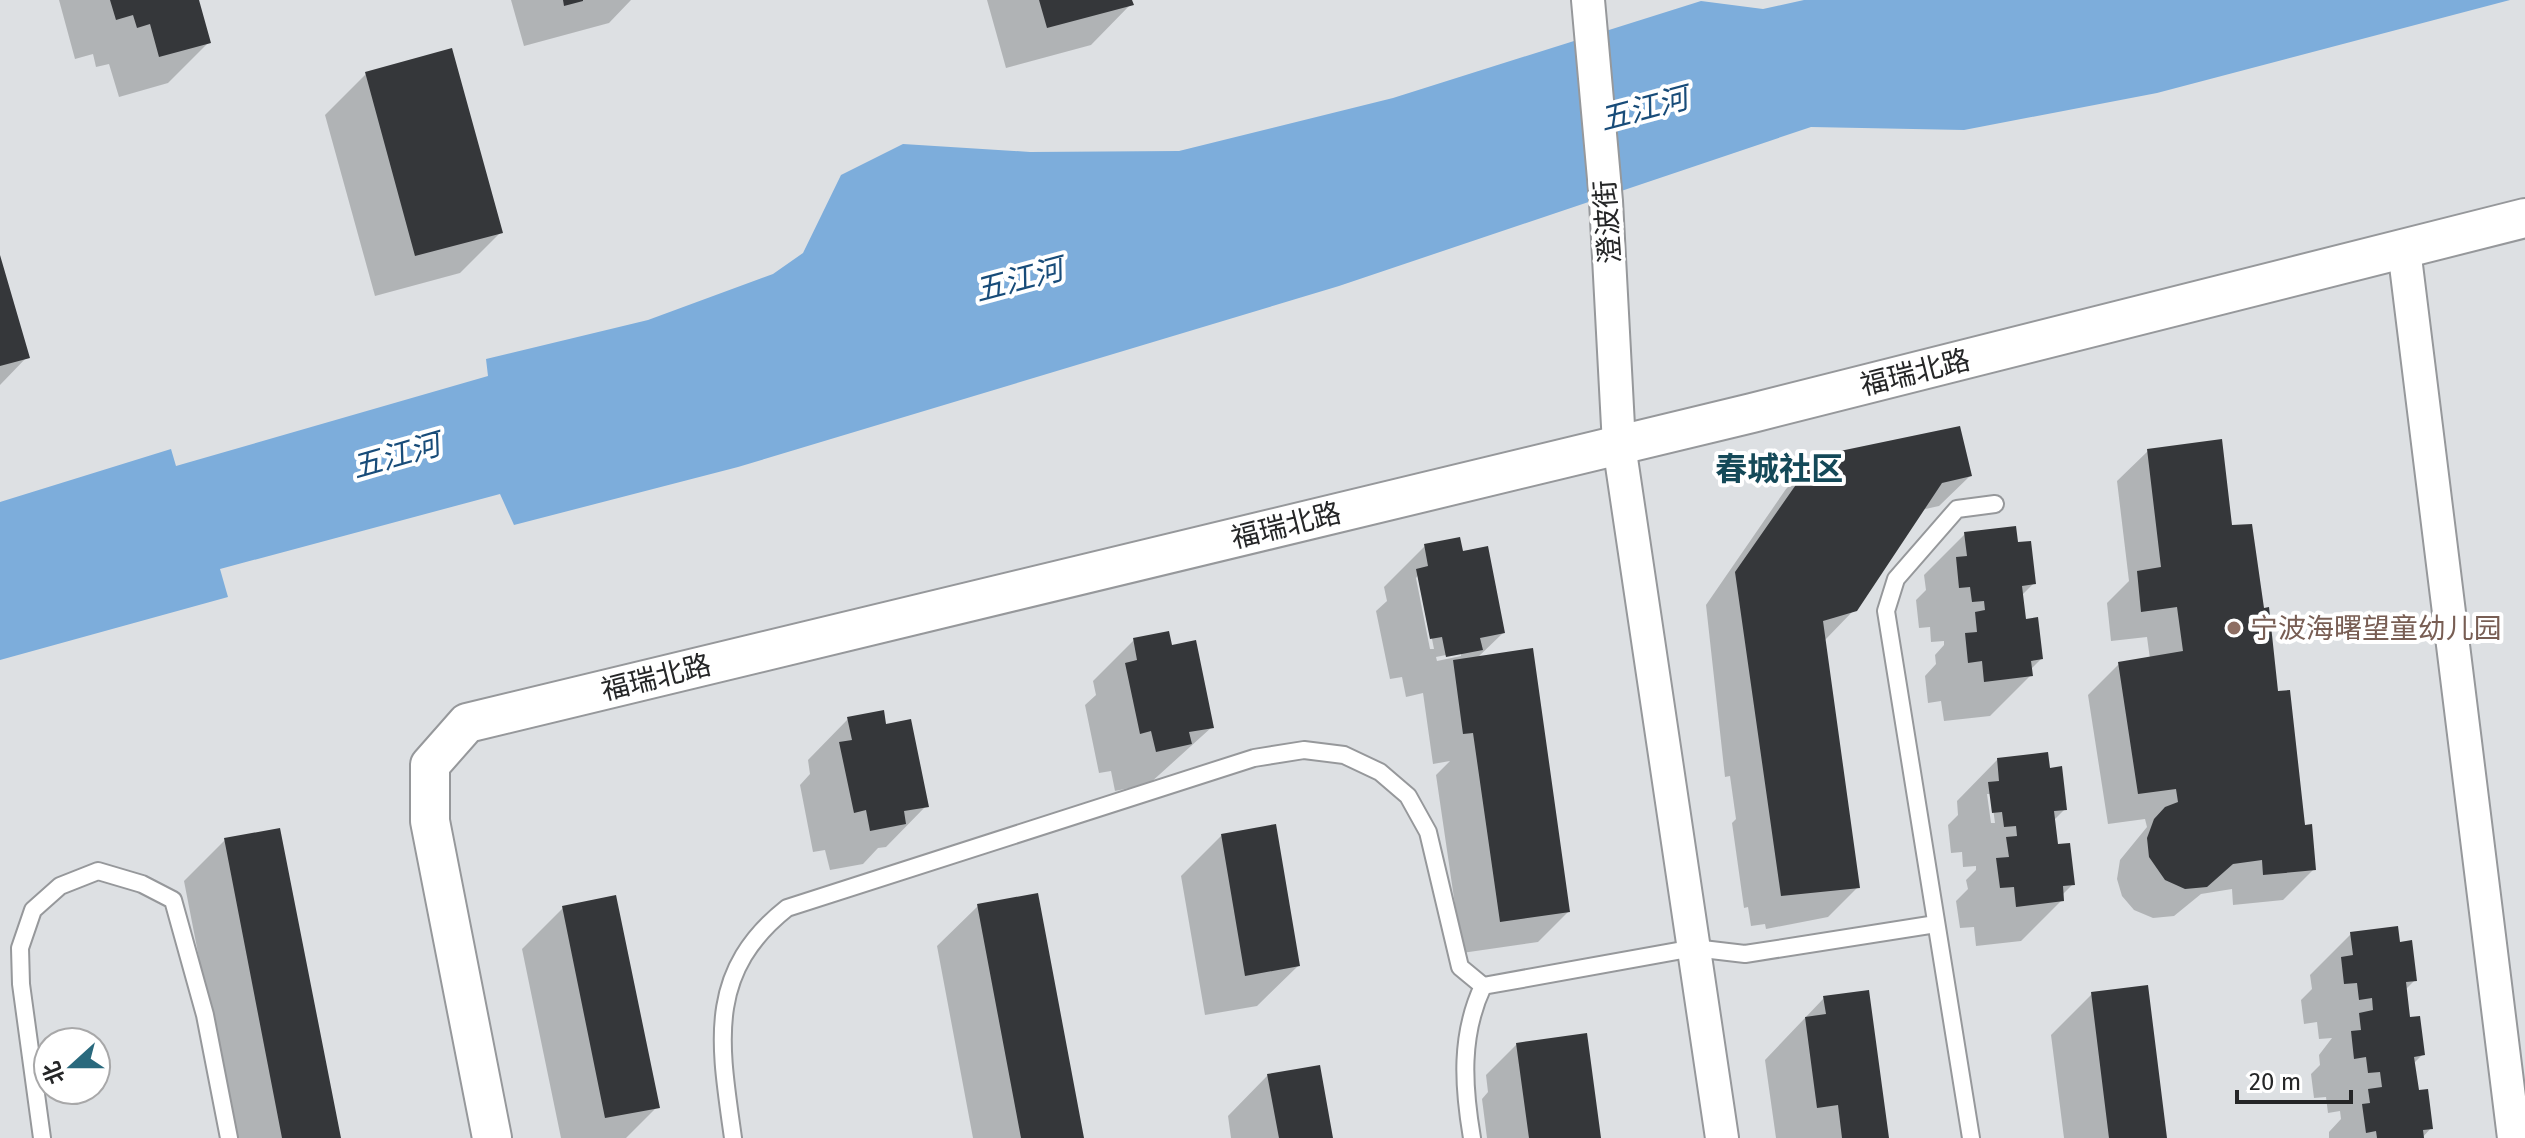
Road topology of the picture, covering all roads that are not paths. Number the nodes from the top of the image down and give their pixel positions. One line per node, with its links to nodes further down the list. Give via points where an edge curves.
1 (1590, 9): 4 (street, 澄波街)
2 (2525, 218): 3 (street, 福瑞北路)
3 (2404, 249): 4 (street, 福瑞北路); 16 (street)
4 (1619, 445): 7 (street, 澄波街); 11 (street, 福瑞北路, via 467,723 430,765 430,821)
5 (1995, 504): 6 (lane, via 1957,509 1896,579 1886,611)
6 (1936, 924): 7 (lane, via 1745,954); 15 (lane)
7 (1694, 948): 8 (lane); 14 (street, 澄波街)
8 (1483, 986): 12 (lane, via 1460,967 1428,832 1408,796 1380,772 1344,755 1304,750 1254,758 787,908 760,929 740,959 725,997 721,1069); 13 (lane, via 1471,1012 1463,1086)
9 (42, 1138): 10 (lane, via 20,948 33,910 60,886 98,871 173,900 205,1015)
10 (229, 1138)
11 (492, 1138)
12 (733, 1138)
13 (1472, 1138)
14 (1722, 1138)
15 (1971, 1138)
16 (2514, 1138)

